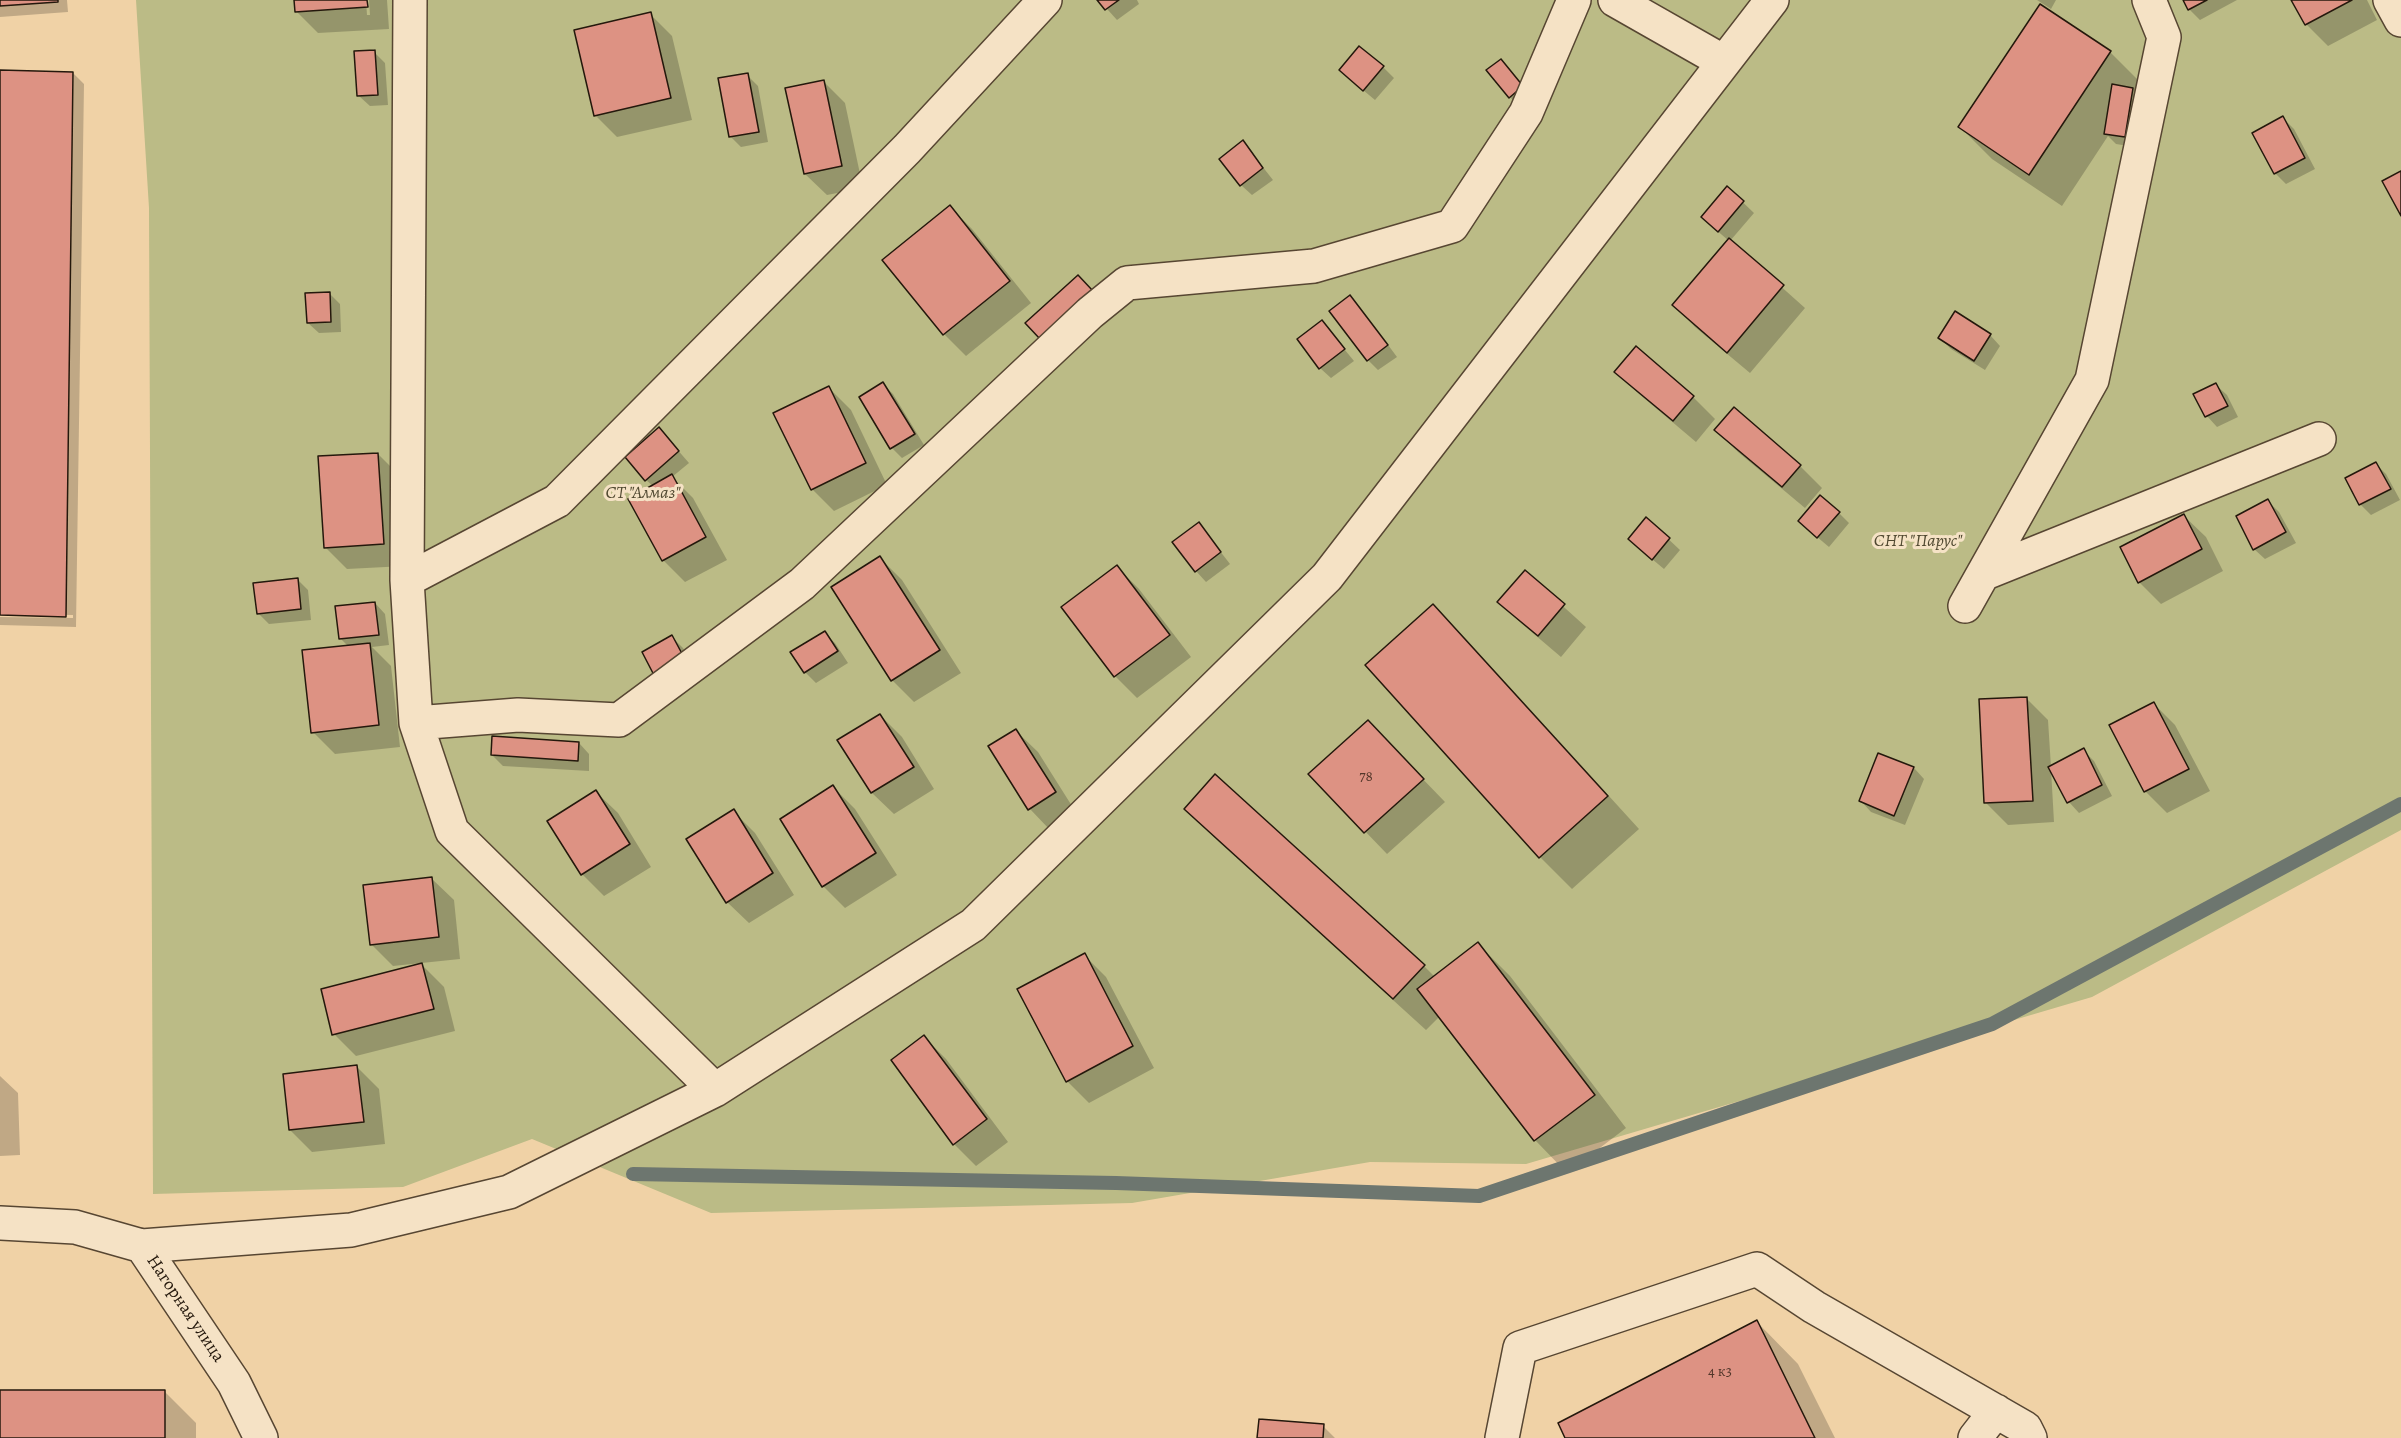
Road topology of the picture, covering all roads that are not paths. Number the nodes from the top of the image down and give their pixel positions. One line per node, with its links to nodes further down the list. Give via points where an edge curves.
1 (410, 0): 12 (street)
2 (1045, 0): 12 (street, via 907,149 557,501)
3 (1574, 0): 14 (street, via 1526,113 1452,226 1314,266 1127,283 1090,313 802,584 619,720 518,715)
4 (1615, 0): 9 (street)
5 (1772, 0): 9 (street)
6 (2149, 0): 11 (street, via 2164,38 2092,380)
7 (2390, 0): 8 (street)
8 (2401, 20)
9 (1724, 62): 15 (street, via 1327,577 973,925)
10 (2319, 439): 11 (street)
11 (1983, 574): 13 (street)
12 (407, 580): 14 (street)
13 (1965, 606)
14 (416, 723): 15 (street, via 452,831)
15 (715, 1090): 17 (street, via 509,1192 351,1230)
16 (0, 1223): 17 (street, Нагорная улица, via 75,1227)
17 (142, 1246): 19 (street, Нагорная улица, via 234,1383)
18 (1996, 1412): 20 (street, via 1814,1307 1757,1269 1520,1348); 21 (street); 22 (street, via 2025,1428)
19 (261, 1438)
20 (1502, 1438)
21 (1975, 1438)
22 (2030, 1438)

